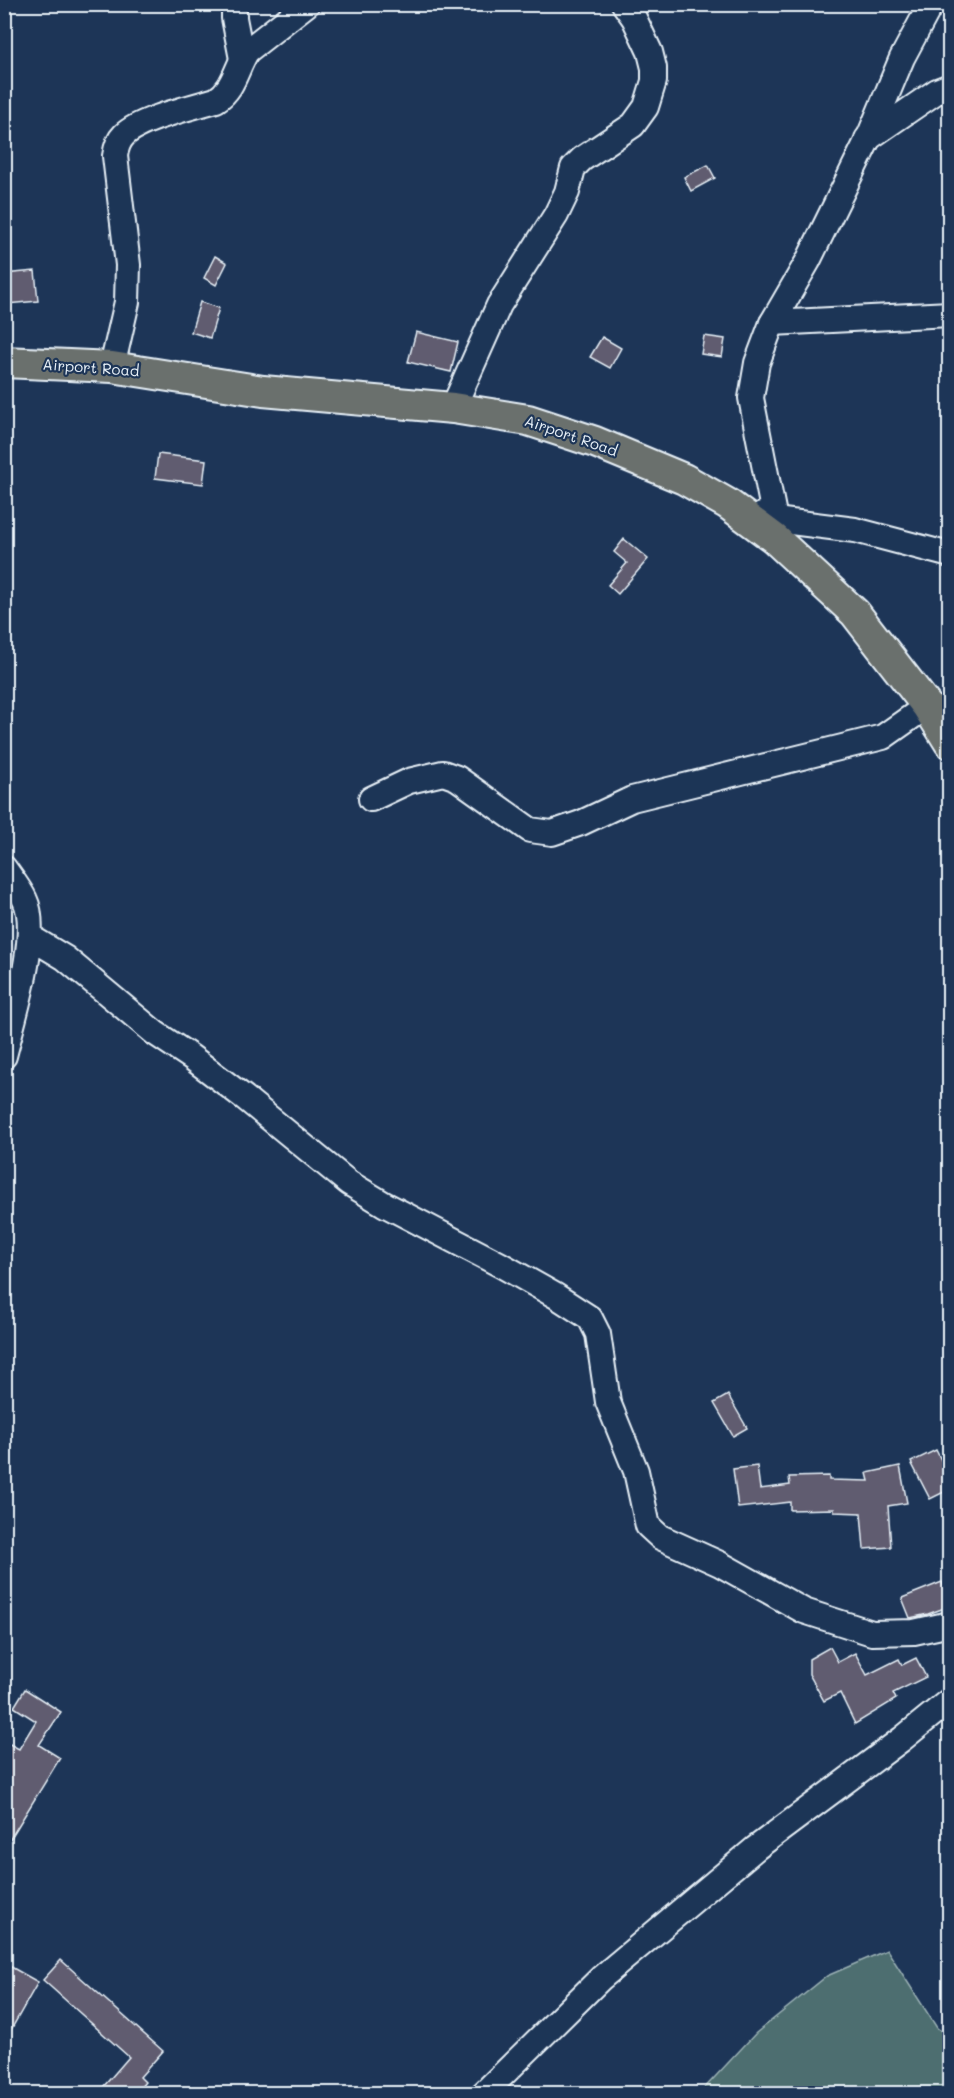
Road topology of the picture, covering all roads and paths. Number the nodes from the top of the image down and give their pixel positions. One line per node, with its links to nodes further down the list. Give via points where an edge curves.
1 (234, 4): 5 (street)
2 (307, 4): 5 (street)
3 (624, 4): 12 (street, via 650,52 654,68 646,106 633,125 573,168 556,215 499,305)
4 (931, 4): 7 (street, via 902,58)
5 (242, 59): 11 (street, via 224,95 139,125 116,146 129,265 127,302)
6 (950, 86): 7 (street)
7 (867, 139): 9 (street, via 808,261)
8 (950, 314): 9 (street)
9 (772, 323): 14 (street, via 757,363 751,398)
10 (4, 362): 11 (main road, Airport Road)
11 (112, 367): 12 (main road, Airport Road, via 263,391)
12 (453, 408): 13 (main road, Airport Road, via 528,420 595,442 684,479)
13 (728, 504): 14 (street); 16 (main road, Airport Road, via 774,538 855,613)
14 (775, 520): 15 (street, via 855,530)
15 (950, 555)
16 (927, 706): 17 (main road, Airport Road); 18 (street, via 883,737 632,799 552,832 530,830 457,778 442,773 408,781)
17 (950, 743)
18 (371, 799)
19 (4, 868): 20 (street, via 26,900)
20 (30, 937): 21 (street); 22 (street, via 65,958 349,1183 590,1318 598,1334 608,1402 636,1471 648,1526 660,1537 720,1564 804,1611 872,1633 914,1632)
21 (4, 1056)
22 (950, 1624)
23 (950, 1700): 24 (street, via 756,1848 610,1970)
24 (483, 2094)

